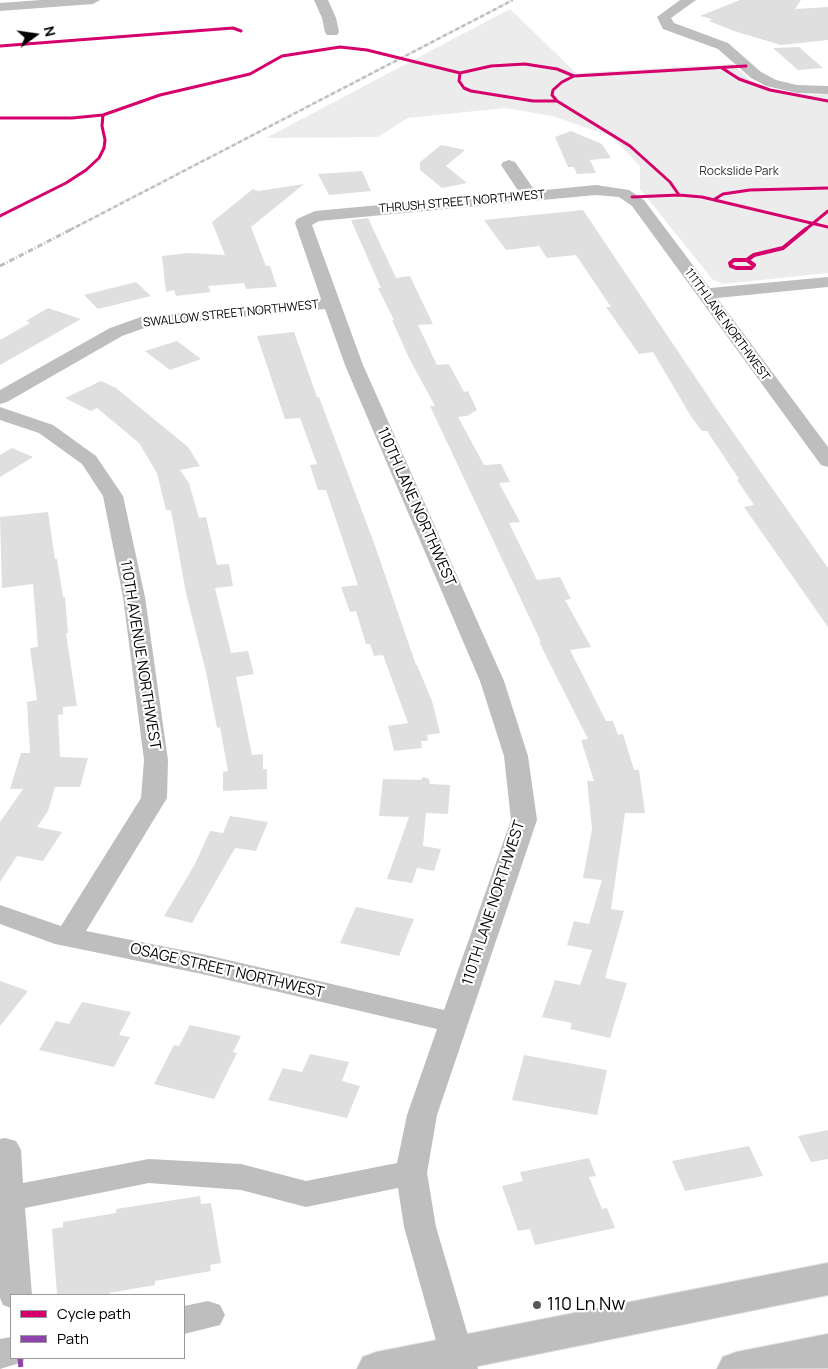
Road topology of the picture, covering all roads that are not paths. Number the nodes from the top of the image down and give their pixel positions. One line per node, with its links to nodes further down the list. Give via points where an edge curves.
1 (93, 0): 4 (street)
2 (321, 0): 5 (street)
3 (689, 0): 6 (street, via 664,16 668,26 723,46 756,75 771,83 797,89)
4 (0, 7)
5 (332, 32)
6 (828, 90)
7 (509, 165): 9 (street)
8 (623, 192): 9 (street, THRUSH STREET NORTHWEST, via 596,190); 12 (street, 111TH LANE NORTHWEST, via 638,203)
9 (530, 196): 10 (street, THRUSH STREET NORTHWEST, via 315,216)
10 (303, 223): 13 (street, 110TH LANE NORTHWEST)
11 (828, 282): 12 (street)
12 (704, 294): 16 (street, 111TH LANE NORTHWEST)
13 (332, 303): 14 (street, SWALLOW STREET NORTHWEST, via 147,321 116,332); 19 (street, 110TH LANE NORTHWEST, via 354,365 492,681 516,756 524,820)
14 (0, 398)
15 (0, 413): 18 (street, 110TH AVENUE NORTHWEST, via 46,429 90,460 113,496 134,597 154,743 154,798)
16 (828, 461)
17 (0, 914): 18 (street, OSAGE STREET NORTHWEST)
18 (68, 937): 19 (street, OSAGE STREET NORTHWEST, via 202,964)
19 (455, 1023): 21 (street, 110TH LANE NORTHWEST, via 422,1115)
20 (5, 1150): 22 (street)
21 (411, 1173): 22 (street, via 306,1194 241,1176 149,1171); 26 (street, 110TH LANE NORTHWEST, via 420,1226)
22 (8, 1199): 24 (street)
23 (828, 1279): 26 (main road)
24 (14, 1294)
25 (828, 1350): 28 (main road)
26 (458, 1361): 27 (main road)
27 (377, 1369)
28 (737, 1369)

